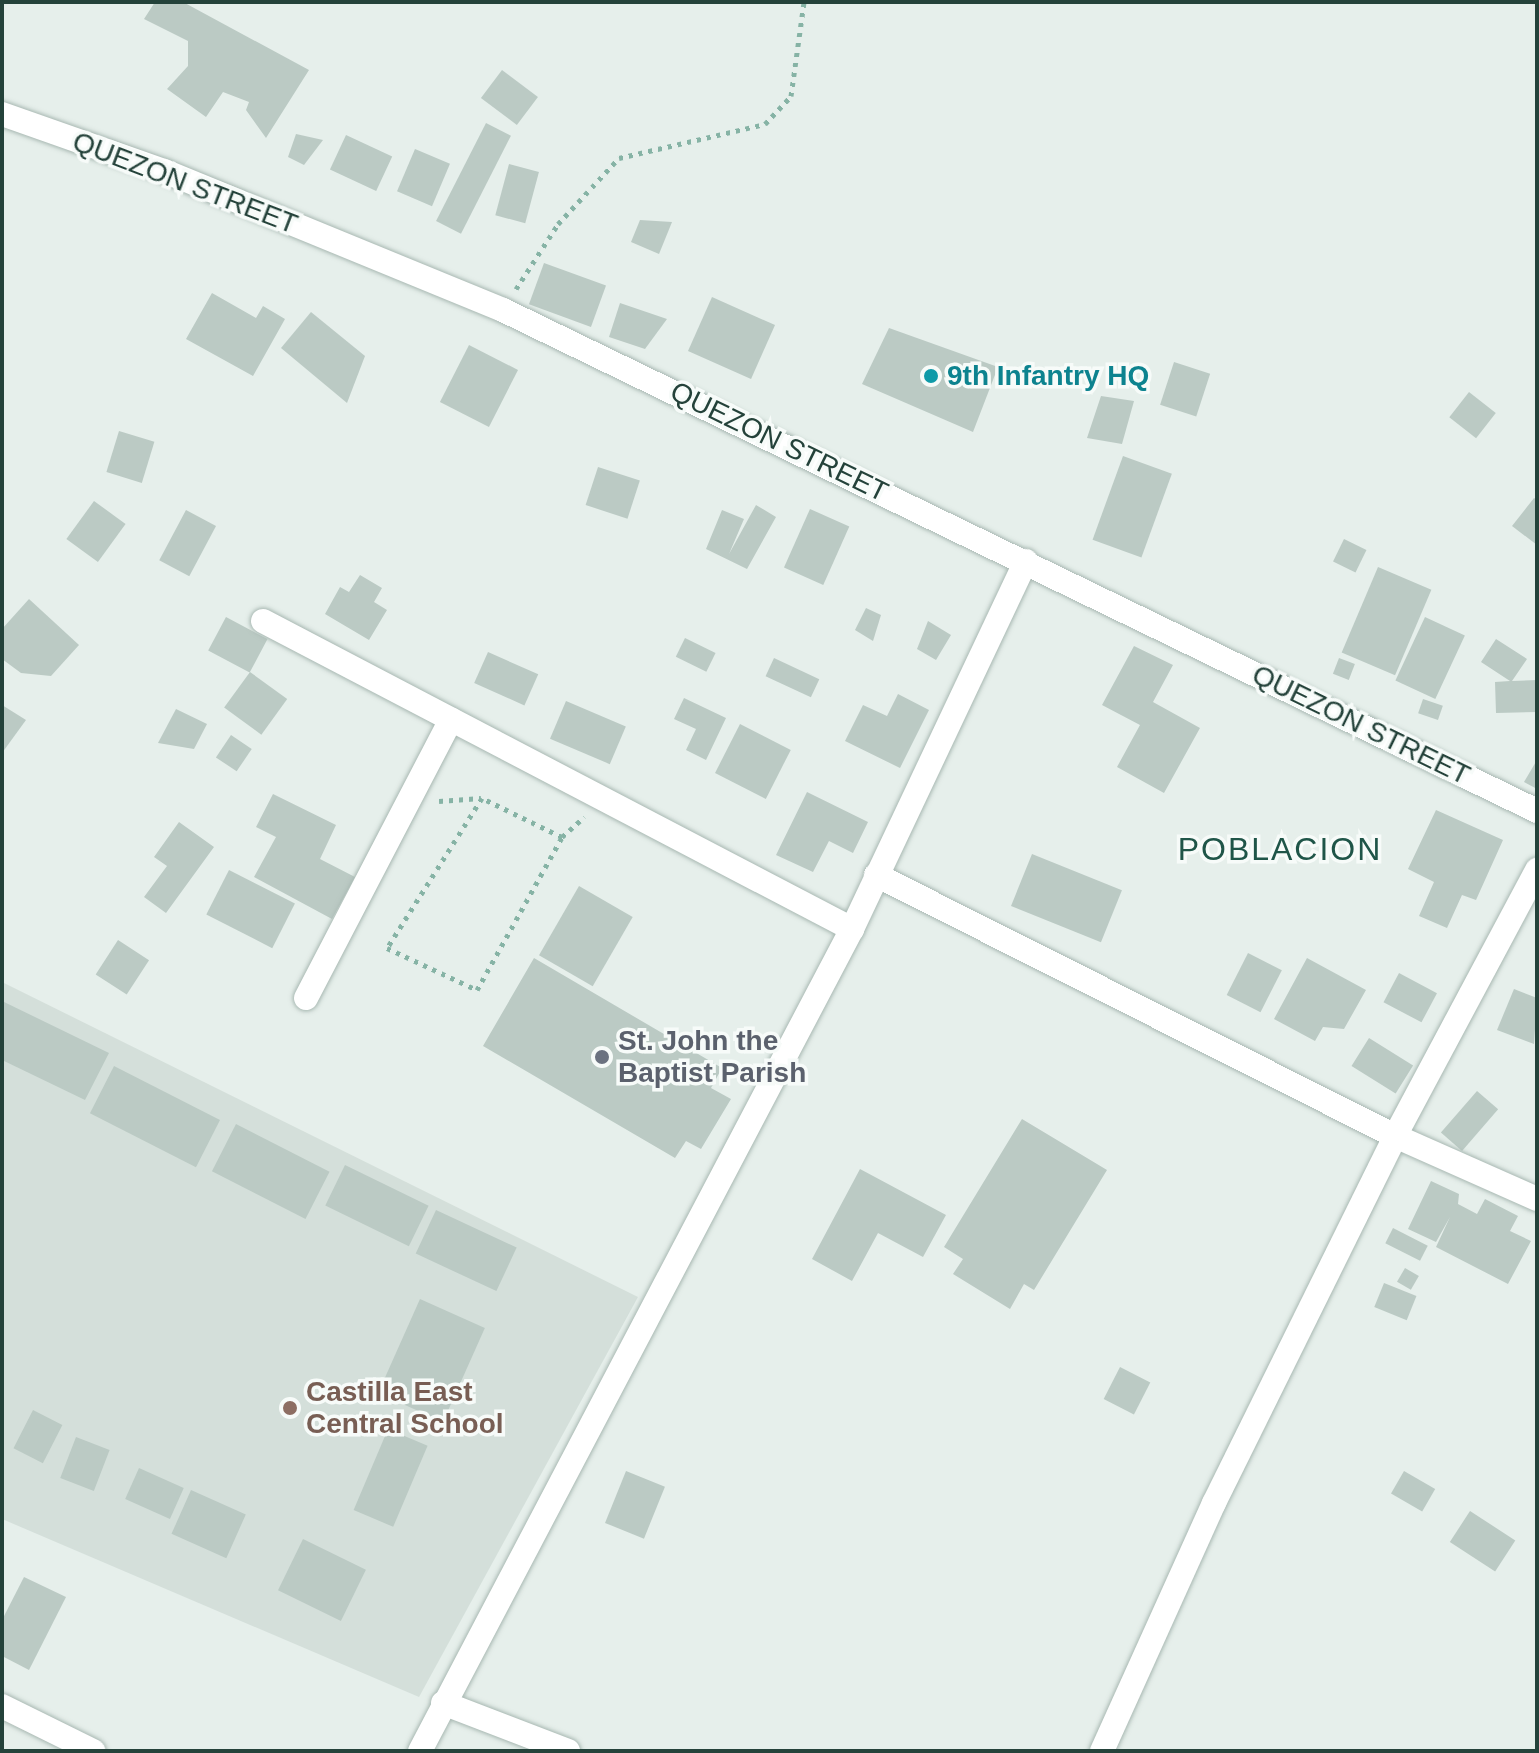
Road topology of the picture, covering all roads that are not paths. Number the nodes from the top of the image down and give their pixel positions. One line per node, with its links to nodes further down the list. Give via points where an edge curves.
1 (2, 114): 2 (street, QUEZON STREET, via 164,171 503,310)
2 (1026, 561): 5 (street, QUEZON STREET); 7 (street)
3 (263, 621): 4 (street)
4 (451, 719): 8 (street); 9 (street)
5 (1537, 811)
6 (1537, 870): 10 (street)
7 (876, 875): 8 (street); 10 (street)
8 (852, 929): 12 (street)
9 (306, 998)
10 (1395, 1136): 11 (street); 17 (street, via 1214,1503)
11 (1537, 1199)
12 (443, 1703): 15 (street); 16 (street)
13 (2, 1706): 14 (street)
14 (93, 1751)
15 (420, 1751)
16 (568, 1751)
17 (1102, 1751)

